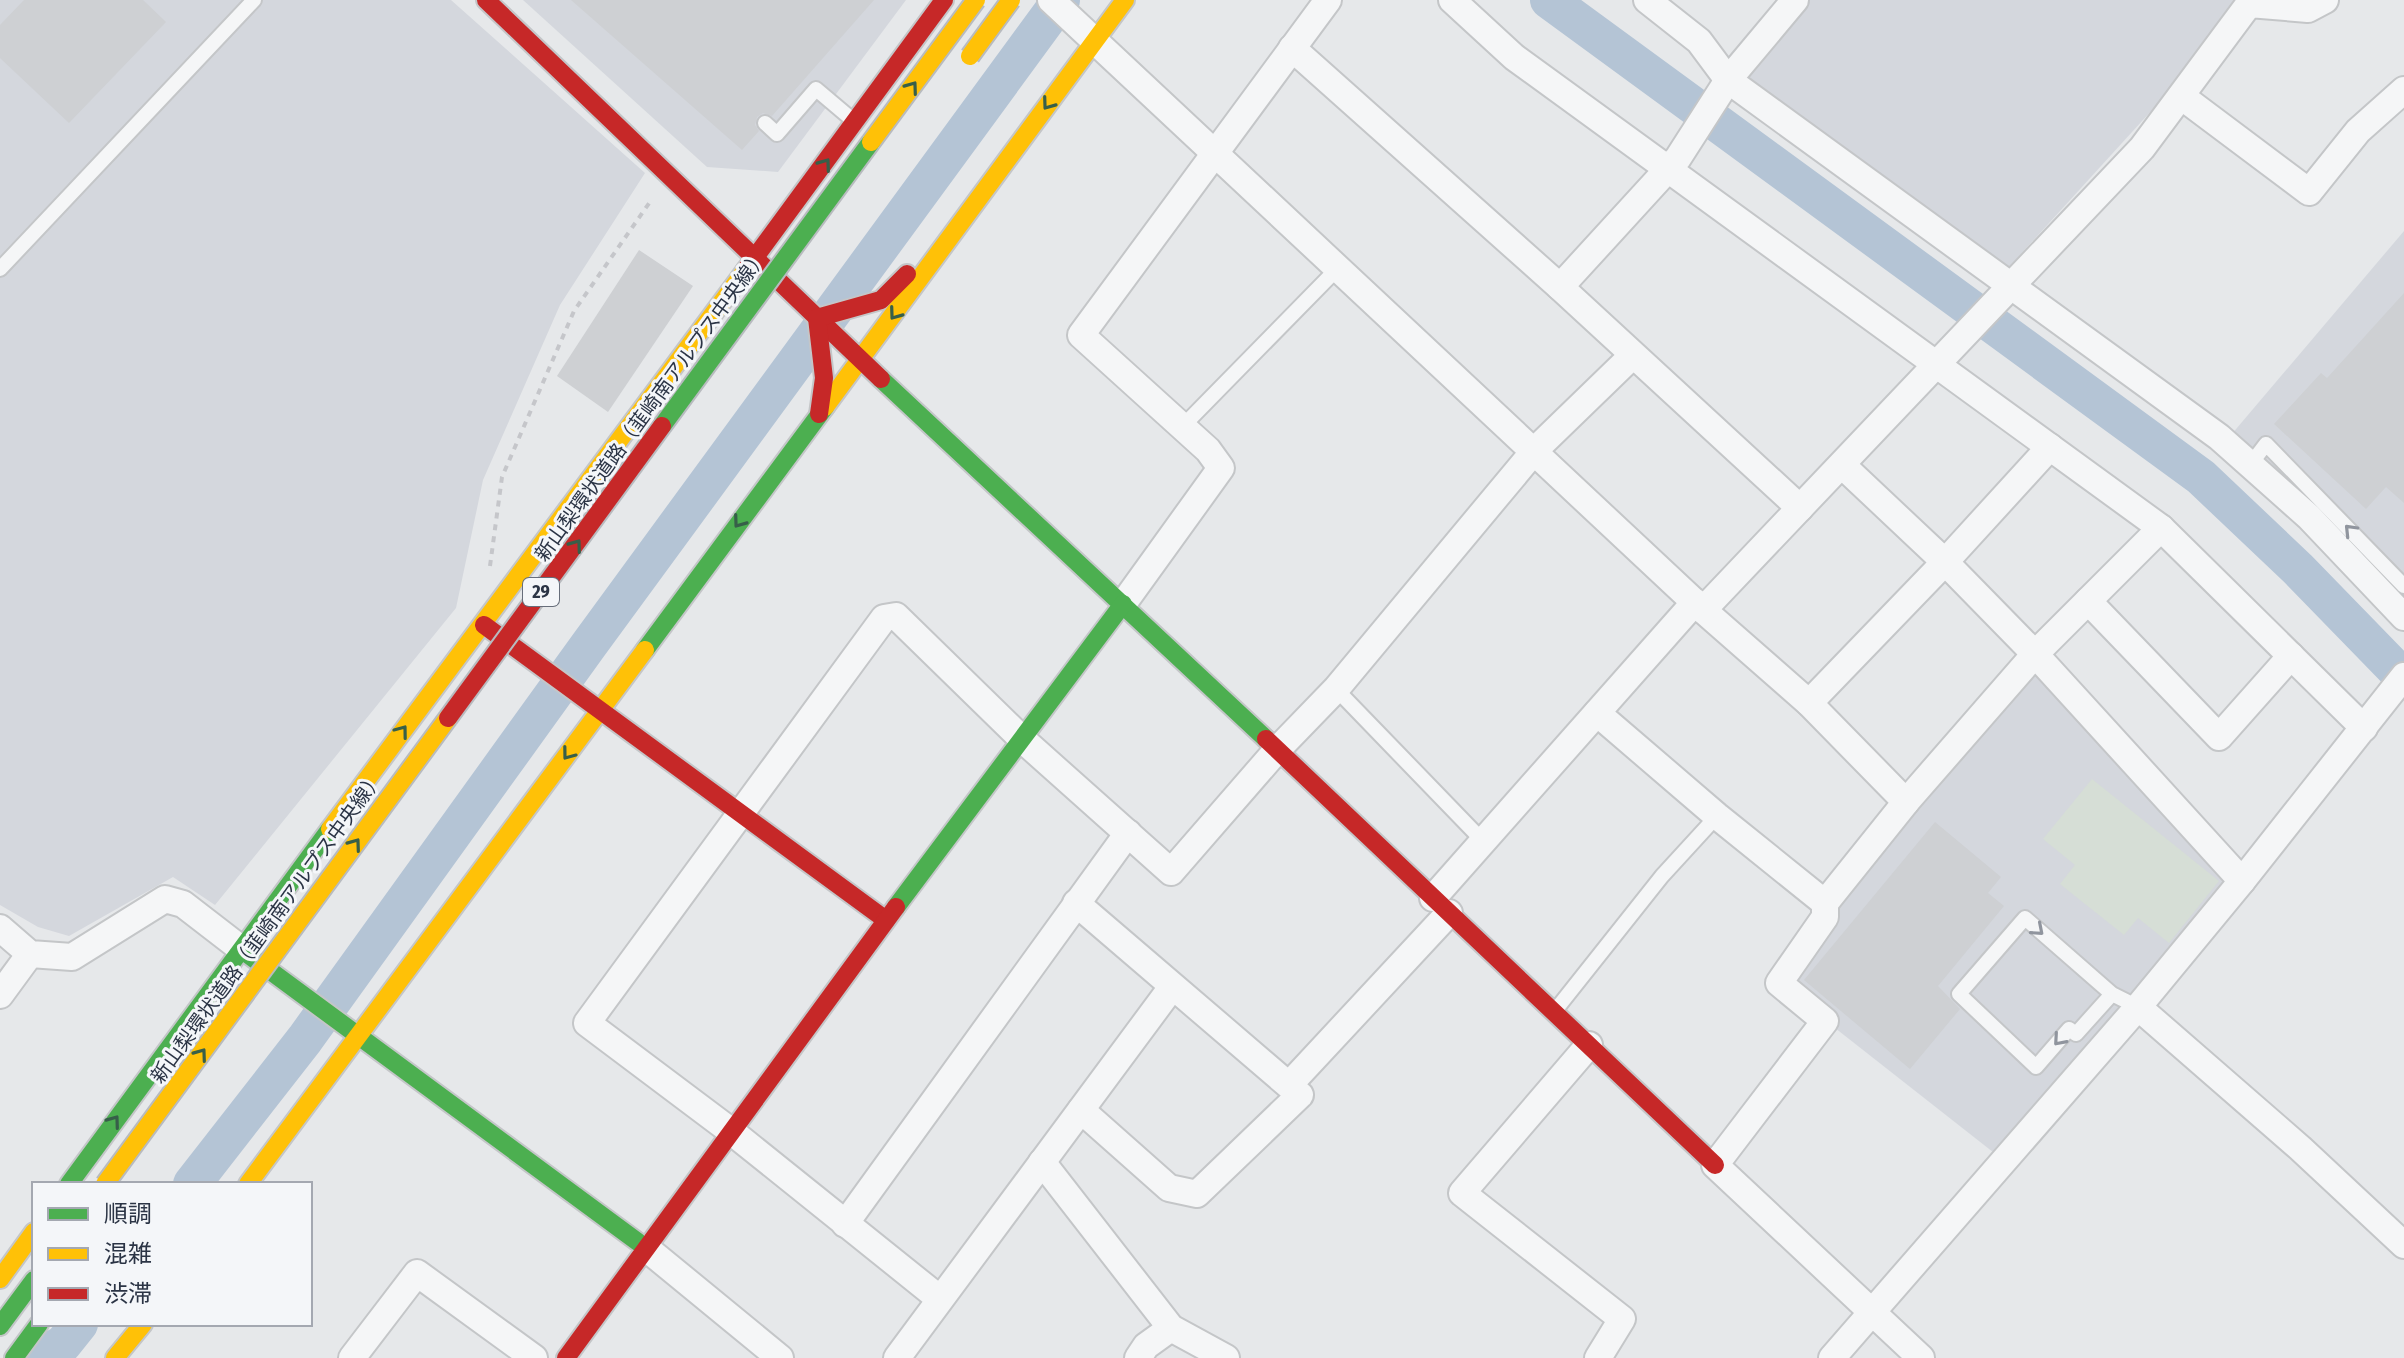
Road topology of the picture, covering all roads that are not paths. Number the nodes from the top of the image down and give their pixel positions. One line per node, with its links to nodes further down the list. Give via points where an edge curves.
1 (254, 0): 27 (lane)
2 (486, 0): 25 (main road)
3 (944, 0): 20 (main road)
4 (976, 0): 91 (main road, 新山梨環状道路（韮崎南アルプス中央線） / 29, one-way to 4, bridge)
5 (1011, 0): 15 (main road, bridge)
6 (1125, 0): 13 (main road)
7 (1328, 0): 14 (street)
8 (1452, 0): 22 (street, via 1514,57)
9 (1647, 0): 16 (street, via 1699,41)
10 (1795, 0): 16 (street)
11 (2325, 0): 18 (street, via 2308,9 2249,4)
12 (1058, 7): 13 (street)
13 (1094, 41): 21 (street); 24 (main road, one-way to 24)
14 (1292, 48): 21 (street); 30 (street)
15 (955, 77)
16 (1723, 89): 22 (street); 29 (street)
17 (2404, 90): 18 (street, via 2358,131 2309,192)
18 (2181, 96): 29 (street, via 2142,148)
19 (765, 123): 20 (lane, via 777,134 816,89)
20 (855, 123): 23 (main road, one-way to 20)
21 (1214, 153): 26 (street); 37 (street, via 1081,335)
22 (1667, 171): 30 (street); 35 (street)
23 (797, 203): 25 (main road); 31 (main road, via 793,258)
24 (974, 204): 31 (main road, via 881,300 856,309); 34 (main road, one-way to 34)
25 (756, 259): 31 (main road); 33 (main road)
26 (1338, 268): 37 (lane); 39 (street)
27 (0, 269)
28 (805, 281): 31 (main road)
29 (2012, 285): 35 (street); 41 (street)
30 (1560, 287): 32 (street)
31 (803, 309): 33 (main road, via 731,318); 34 (main road); 36 (main road, via 823,353 826,374)
32 (1632, 356): 39 (street); 42 (street)
33 (679, 359): 50 (main road)
34 (861, 360): 36 (main road); 47 (main road)
35 (1937, 366): 38 (street); 40 (street)
36 (818, 415): 58 (main road, one-way to 58)
37 (1182, 427): 47 (street, via 1221,468)
38 (2050, 447): 43 (street); 44 (street)
39 (1535, 450): 48 (street); 56 (street)
40 (1842, 465): 42 (street); 44 (street)
41 (2250, 465): 45 (lane, one-way to 41, via 2266,444); 49 (street, via 2309,517)
42 (1800, 508): 48 (street)
43 (2161, 528): 46 (street); 53 (street)
44 (1945, 562): 52 (street); 57 (street)
45 (2404, 586)
46 (2088, 601): 52 (street); 53 (street, via 2219,737)
47 (1123, 604): 61 (main road); 62 (main road)
48 (1699, 606): 57 (street); 59 (street)
49 (2404, 617)
50 (482, 624): 58 (main road); 74 (main road, one-way to 50)
51 (543, 639): 55 (main road)
52 (2035, 654): 63 (street); 68 (street)
53 (2291, 656): 60 (street)
54 (2404, 676): 60 (street)
55 (514, 678)
56 (1336, 689): 62 (street); 67 (lane)
57 (1809, 703): 63 (street)
58 (601, 709): 64 (main road); 83 (main road, one-way to 83)
59 (1597, 713): 65 (street); 67 (street)
60 (2364, 728): 68 (street)
61 (1023, 740): 64 (street, via 896,616 884,618); 66 (street); 72 (main road)
62 (1277, 750): 66 (street, via 1171,872); 71 (main road)
63 (1906, 802): 70 (street)
64 (742, 814): 72 (main road); 87 (street, via 587,1023)
65 (1717, 816): 70 (street); 82 (lane, via 1662,876)
66 (1128, 833): 69 (street)
67 (1483, 841): 71 (street)
68 (2242, 881): 81 (street)
69 (1076, 903): 77 (street); 93 (street)
70 (1825, 903): 89 (street, via 1825,917 1779,983 1825,1021)
71 (1441, 906): 82 (main road); 85 (street)
72 (886, 920): 87 (main road)
73 (0, 928): 75 (street)
74 (240, 948): 75 (street, via 183,904 165,899 72,957); 83 (main road); 90 (main road, one-way to 74)
75 (30, 954): 79 (street)
76 (297, 973): 80 (main road)
77 (1172, 987): 85 (street); 86 (street)
78 (2112, 994): 78 (lane, one-way to 78, via 2076,1034 2069,1029 2036,1067 1959,994 2025,918); 81 (lane)
79 (0, 995)
80 (278, 998)
81 (2138, 1007): 95 (street); 100 (street)
82 (1554, 1013): 84 (main road)
83 (359, 1035): 92 (main road); 96 (main road)
84 (1589, 1045): 89 (main road); 114 (street, via 1462,1193 1622,1319)
85 (1289, 1085): 86 (street, via 1300,1095 1197,1194 1169,1188)
86 (1081, 1110): 88 (street)
87 (732, 1132): 93 (street); 96 (main road)
88 (1042, 1162): 99 (street); 104 (street)
89 (1715, 1165): 100 (street)
90 (70, 1182)
91 (106, 1182)
92 (249, 1182)
93 (845, 1224): 99 (street)
94 (32, 1235): 97 (main road)
95 (2404, 1245)
96 (646, 1248): 109 (main road); 110 (street)
97 (0, 1279)
98 (32, 1283): 101 (main road)
99 (940, 1299): 111 (street)
100 (1870, 1312): 115 (street); 116 (street)
101 (0, 1326)
102 (38, 1326): 105 (main road)
103 (141, 1326): 106 (main road)
104 (1171, 1328): 112 (street); 113 (street)
105 (14, 1358)
106 (115, 1358)
107 (352, 1358): 108 (street, via 417,1273)
108 (534, 1358)
109 (566, 1358)
110 (780, 1358)
111 (897, 1358)
112 (1138, 1358)
113 (1226, 1358)
114 (1598, 1358)
115 (1832, 1358)
116 (1921, 1358)

